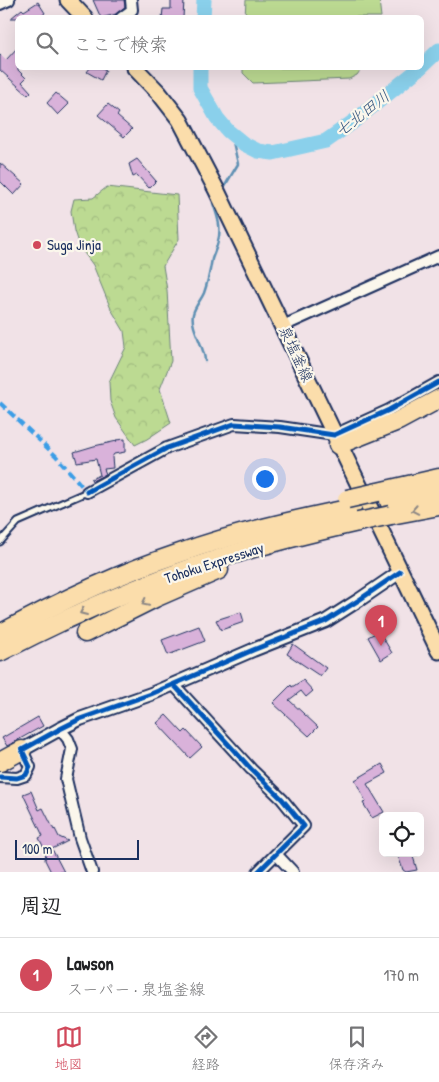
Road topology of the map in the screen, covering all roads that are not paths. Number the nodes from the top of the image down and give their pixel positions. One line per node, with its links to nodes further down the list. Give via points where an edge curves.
1 (9, 0): 4 (street)
2 (68, 0): 5 (main road)
3 (131, 0): 6 (street, via 132,10)
4 (0, 4)
5 (82, 15)
6 (125, 15)
7 (136, 70): 9 (main road, 泉塩釜線, via 180,120)
8 (439, 256): 9 (street)
9 (283, 326): 12 (main road, 泉塩釜線)
10 (439, 382): 12 (street)
11 (438, 400): 12 (highway, via 398,421)
12 (336, 440): 14 (street, via 280,427 234,424 167,448); 21 (main road, 泉塩釜線)
13 (439, 478): 16 (highway)
14 (87, 492): 20 (lane, via 18,522)
15 (439, 493): 16 (highway, Tohoku Expressway)
16 (384, 503): 17 (highway, Tohoku Expressway, one-way to 16); 18 (highway, Tohoku Expressway, bridge); 18 (highway, bridge)
17 (439, 506)
18 (352, 510): 19 (highway, Tohoku Expressway); 23 (highway, Tohoku Expressway, via 220,540 136,568)
19 (319, 531): 22 (highway, one-way to 22, via 163,594); 25 (highway, Tohoku Expressway, one-way to 25, via 238,553 144,586)
20 (0, 542)
21 (400, 572): 24 (main road, 泉塩釜線); 26 (street, via 326,621)
22 (85, 633)
23 (0, 634)
24 (439, 651)
25 (0, 652)
26 (174, 685): 27 (street); 31 (street, via 304,826)
27 (60, 729): 28 (street); 32 (street, via 72,749 66,779)
28 (22, 750): 29 (highway); 30 (street, via 30,768 26,775)
29 (0, 762)
30 (0, 777)
31 (277, 855): 33 (street); 34 (street)
32 (92, 872)
33 (258, 872)
34 (293, 872)

